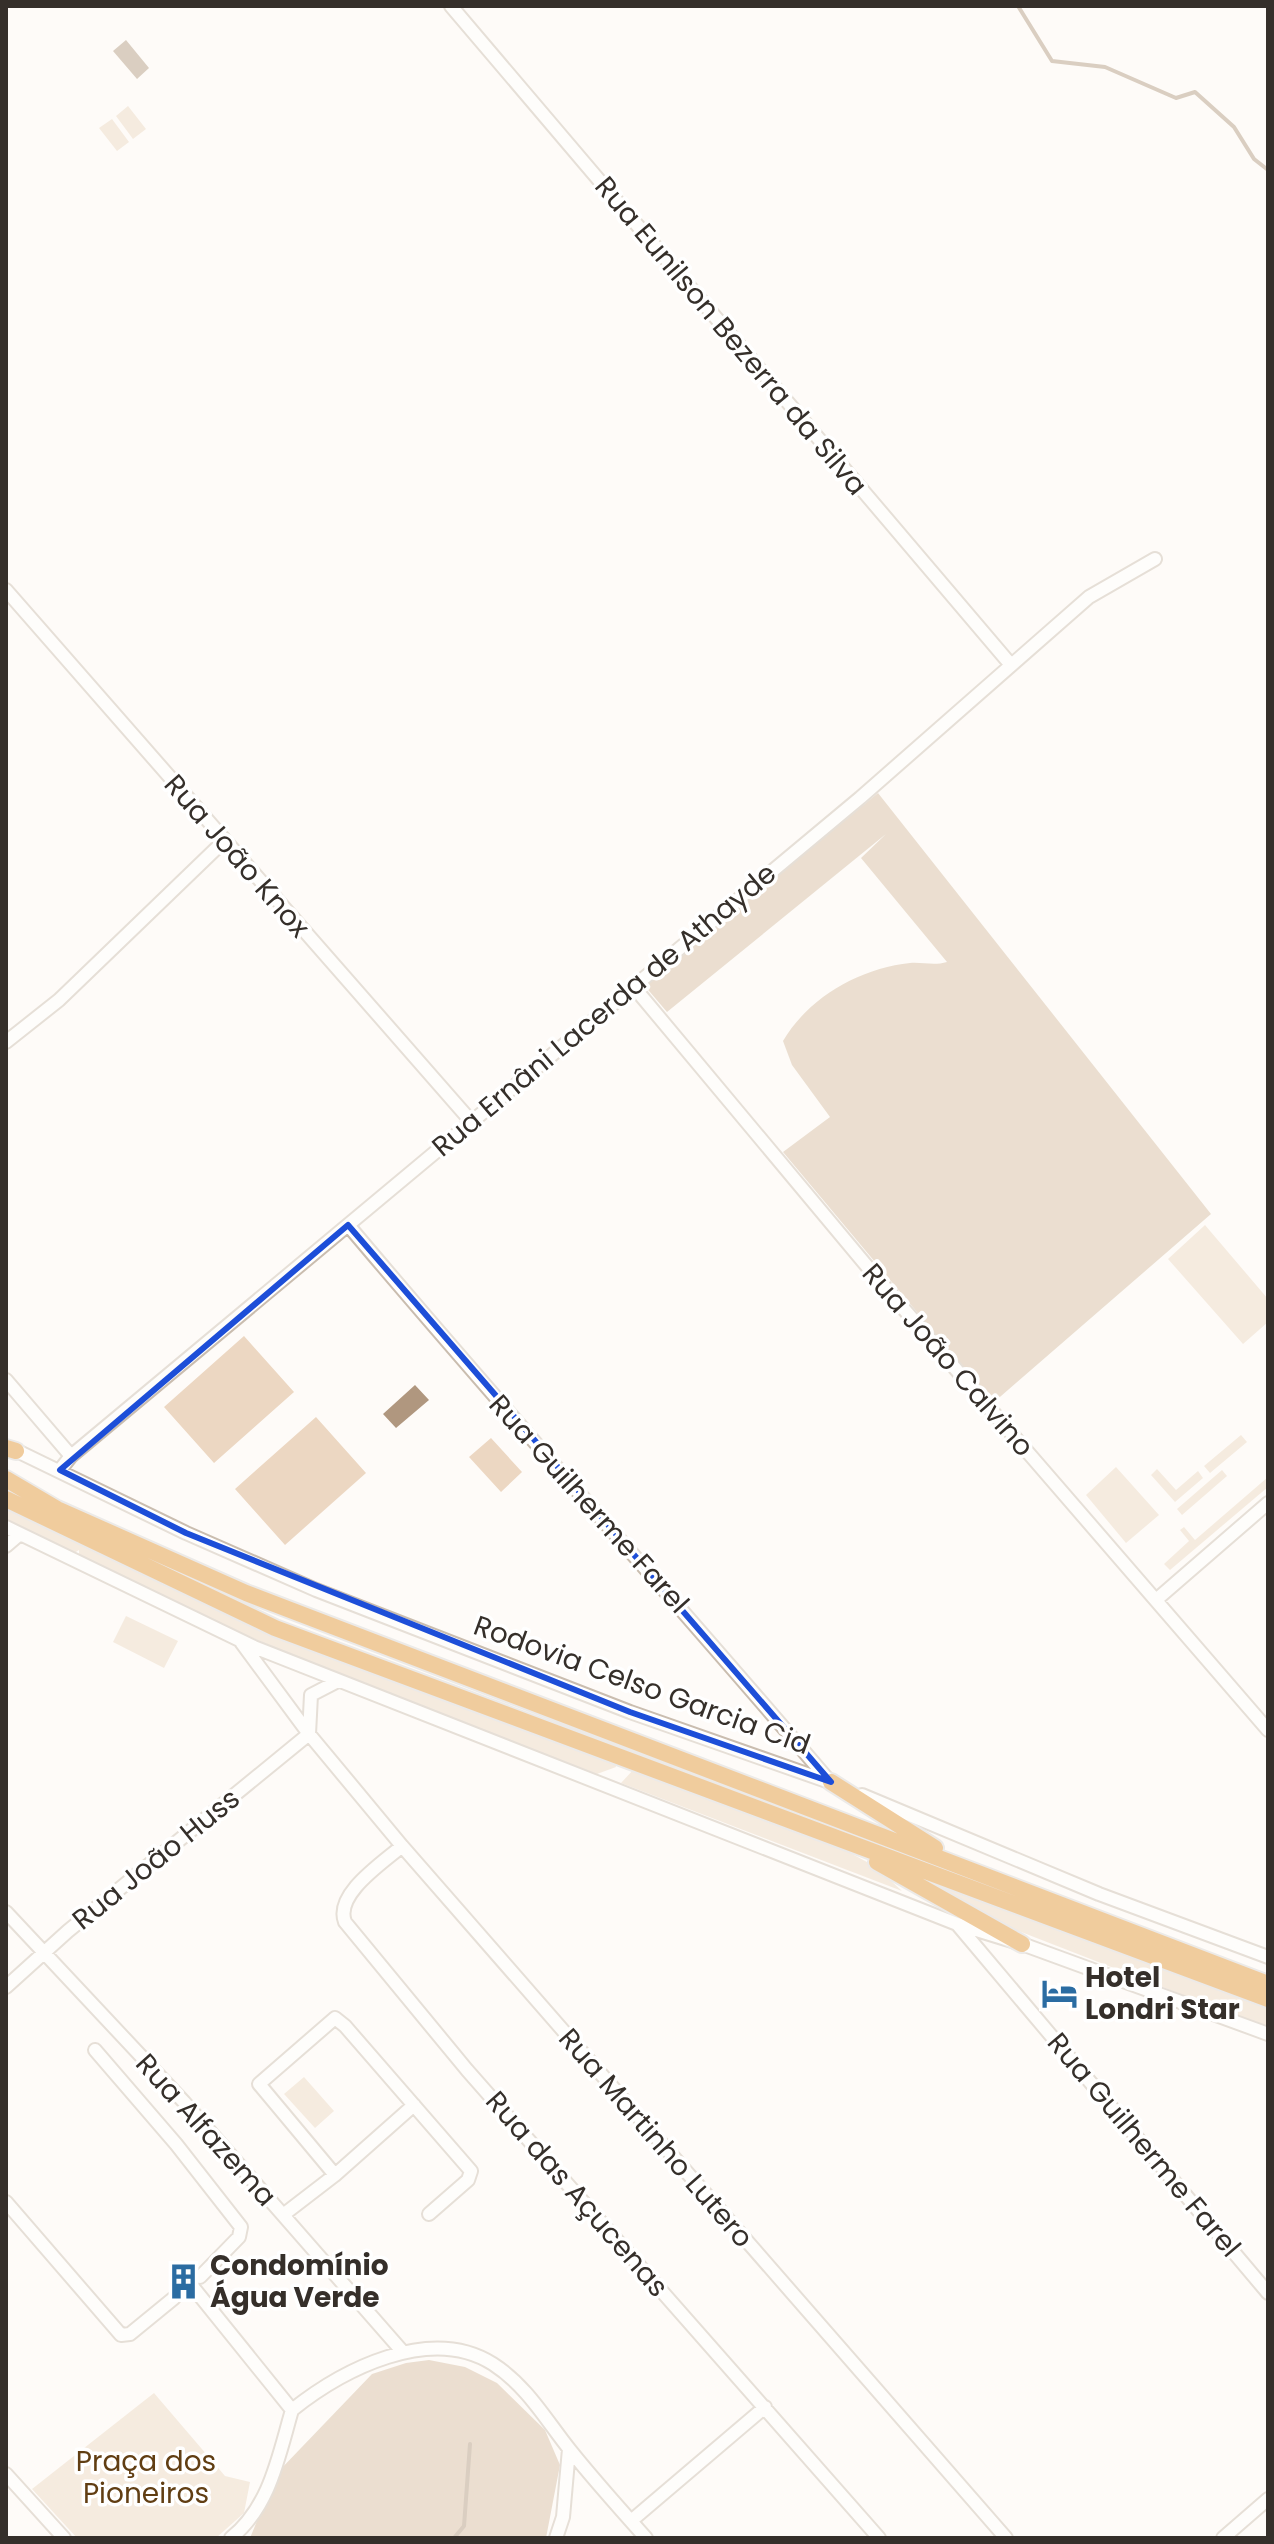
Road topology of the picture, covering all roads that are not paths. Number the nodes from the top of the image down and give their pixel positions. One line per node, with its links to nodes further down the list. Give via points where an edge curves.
1 (451, 6): 4 (street, Rua Eunilson Bezerra da Silva)
2 (1155, 559): 4 (street, Rua Ernâni Lacerda de Athayde, via 1089,597)
3 (6, 590): 5 (street, Rua João Knox)
4 (1011, 665): 6 (street, Rua Ernâni Lacerda de Athayde)
5 (224, 841): 7 (street, via 59,1000); 8 (street, Rua João Knox)
6 (633, 986): 8 (street, Rua Ernâni Lacerda de Athayde); 20 (street, Rua João Calvino)
7 (6, 1042)
8 (470, 1120): 9 (street, Rua Ernâni Lacerda de Athayde)
9 (348, 1225): 12 (street, Rua Ernâni Lacerda de Athayde); 25 (street, Rua Guilherme Farel)
10 (6, 1380): 12 (street)
11 (9, 1448): 13 (street, Rodovia Celso Garcia Cid)
12 (71, 1456): 13 (street, Rua Ernâni Lacerda de Athayde)
13 (60, 1470): 25 (street, Rodovia Celso Garcia Cid, via 316,1590 630,1712)
14 (6, 1479): 28 (highway, Rodovia Celso Garcia Cid, via 57,1509 246,1593)
15 (6, 1499): 26 (highway, via 275,1628)
16 (1268, 1503): 20 (street)
17 (6, 1527): 18 (street)
18 (20, 1534): 19 (street); 21 (street)
19 (6, 1546)
20 (1156, 1600): 23 (street, Rua João Calvino)
21 (241, 1642): 22 (street); 24 (street)
22 (338, 1681): 24 (street, via 311,1695); 30 (street)
23 (1268, 1730)
24 (309, 1734): 27 (street, Rua Martinho Lutero); 32 (street, Rua João Huss)
25 (831, 1782): 28 (highway); 33 (street, Rodovia Celso Garcia Cid, via 1099,1894)
26 (849, 1843): 31 (highway); 36 (highway)
27 (402, 1846): 47 (street, Rua das Açucenas, via 350,1894 343,1909 345,1922 467,2070); 58 (street, Rua Martinho Lutero)
28 (963, 1866): 34 (highway, Rodovia Celso Garcia Cid)
29 (6, 1912): 32 (street, Rua Alfazema)
30 (957, 1924): 31 (street); 45 (street, Rua Guilherme Farel)
31 (1022, 1944): 37 (street)
32 (43, 1954): 35 (street, Rua João Huss); 43 (street, Rua Alfazema)
33 (1268, 1956)
34 (1268, 1984)
35 (6, 1987)
36 (1268, 1999)
37 (1268, 2034)
38 (95, 2050): 44 (street, via 241,2227 239,2237)
39 (414, 2105): 40 (street); 40 (street, via 337,2019 267,2074 261,2090); 42 (street, via 471,2171 468,2180)
40 (335, 2175): 43 (street)
41 (6, 2202): 44 (street, via 121,2335 130,2334)
42 (429, 2214)
43 (283, 2215): 46 (street, Rua Alfazema)
44 (196, 2281): 48 (street)
45 (1268, 2293)
46 (402, 2351): 48 (street, via 353,2370); 49 (street, via 458,2351 492,2363 530,2397)
47 (765, 2407): 52 (street); 57 (street, Rua das Açucenas)
48 (292, 2410): 54 (street, via 265,2498 252,2521)
49 (569, 2449): 52 (street); 55 (street)
50 (6, 2474): 53 (street)
51 (1268, 2499): 59 (street)
52 (631, 2521): 56 (street)
53 (64, 2538)
54 (231, 2538)
55 (556, 2538)
56 (646, 2538)
57 (879, 2538)
58 (1006, 2538)
59 (1223, 2538)

